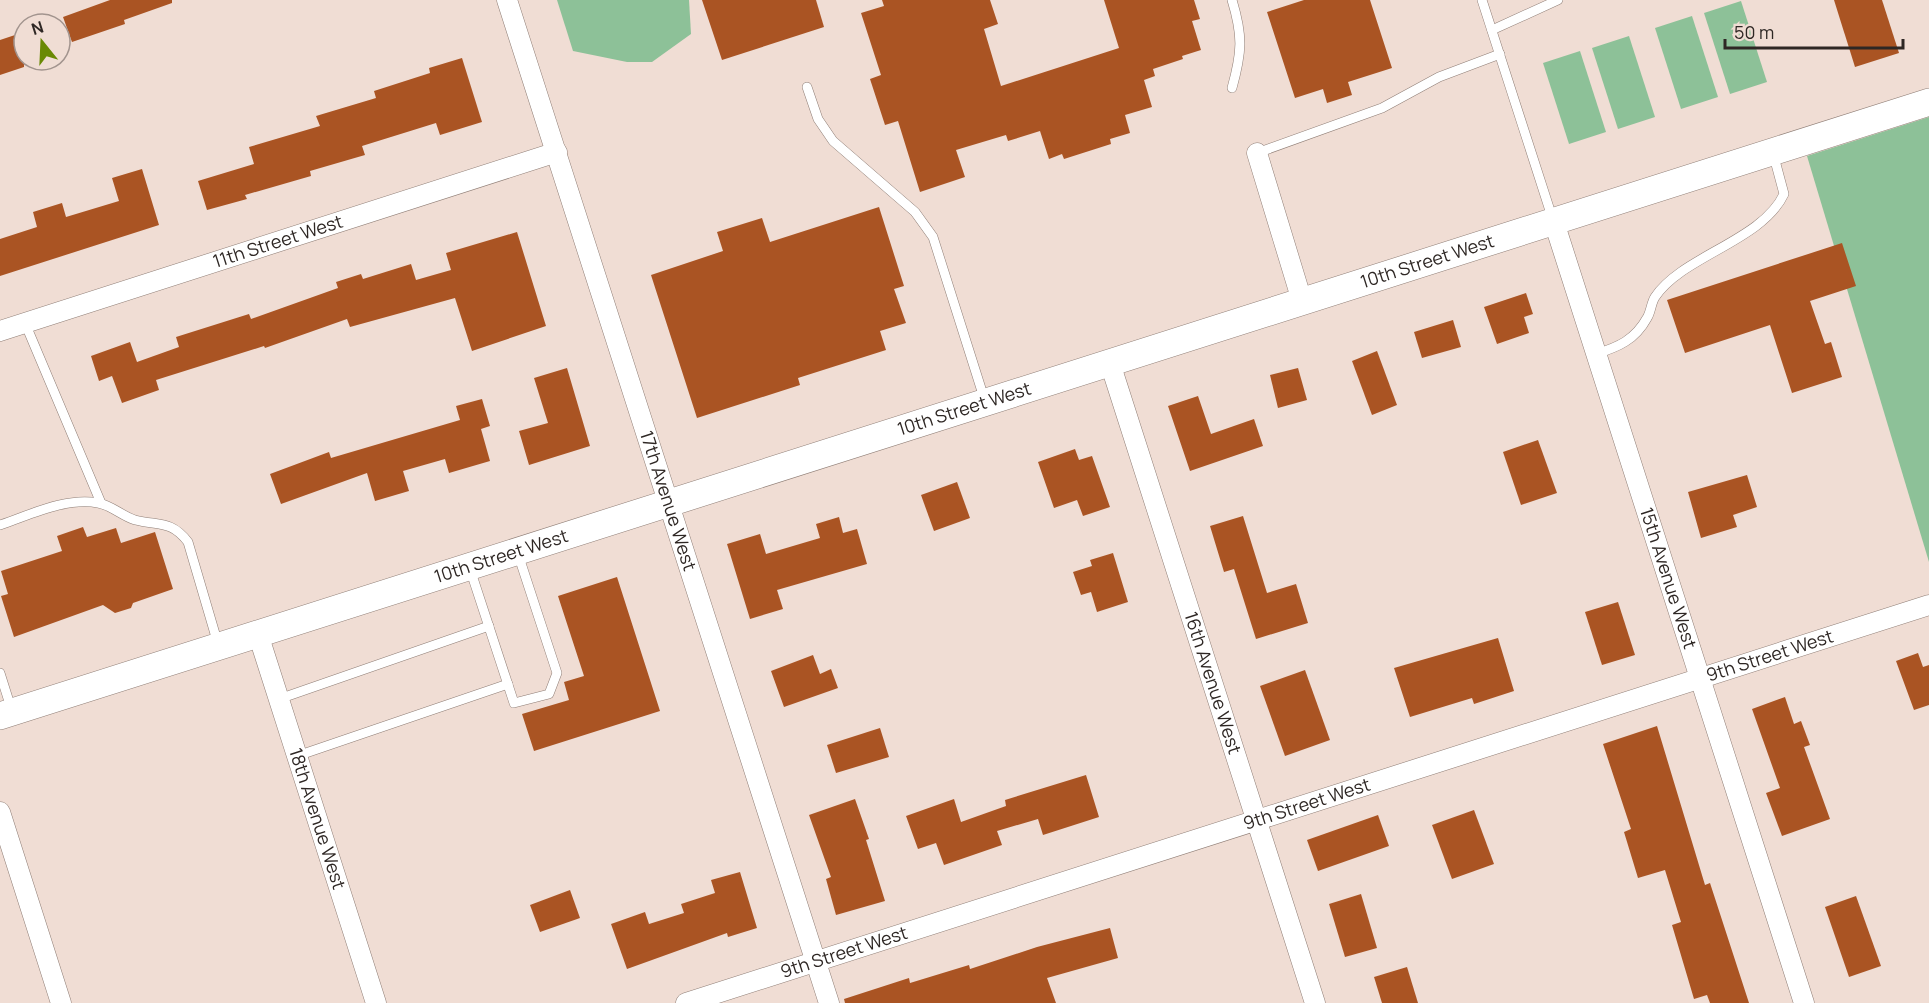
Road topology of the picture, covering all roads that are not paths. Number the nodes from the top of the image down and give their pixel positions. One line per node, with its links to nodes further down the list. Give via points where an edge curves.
1 (507, 0): 10 (street, 17th Avenue West)
2 (1232, 0): 8 (lane, via 1242,48)
3 (1482, 0): 5 (lane)
4 (1558, 0): 5 (lane)
5 (1492, 30): 6 (lane)
6 (1500, 54): 12 (lane, via 1439,77 1382,108); 13 (lane)
7 (807, 87): 19 (lane, via 818,119 833,141 915,212 933,237)
8 (1232, 88)
9 (1929, 102): 11 (street, 10th Street West)
10 (557, 152): 15 (street, 11th Street West); 21 (street, 17th Avenue West)
11 (1772, 152): 13 (street, 10th Street West); 17 (lane, via 1784,194 1778,208 1674,279 1655,297 1648,317 1624,345)
12 (1257, 153): 14 (street)
13 (1554, 222): 14 (street, 10th Street West); 17 (street, 15th Avenue West)
14 (1302, 301): 18 (street, 10th Street West)
15 (25, 323): 16 (street, 11th Street West); 20 (lane)
16 (0, 331)
17 (1596, 354): 30 (street, 15th Avenue West)
18 (1110, 363): 19 (street, 10th Street West); 36 (street, 16th Avenue West)
19 (986, 403): 21 (street, 10th Street West)
20 (101, 503): 22 (lane, via 76,501); 28 (lane, via 135,520 171,526 188,542)
21 (669, 503): 23 (street, 10th Street West); 37 (street, 17th Avenue West)
22 (0, 525)
23 (517, 551): 24 (street, 10th Street West); 31 (lane, via 557,673 549,694 514,703)
24 (470, 566): 26 (lane); 27 (street, 10th Street West)
25 (1929, 605): 30 (street, 9th Street West)
26 (489, 626): 31 (lane); 32 (lane)
27 (258, 634): 28 (street, 10th Street West); 32 (street, 18th Avenue West)
28 (218, 646): 33 (street, 10th Street West)
29 (0, 673): 33 (lane)
30 (1700, 678): 36 (street, 9th Street West); 43 (street, 15th Avenue West)
31 (508, 684): 34 (lane)
32 (278, 699): 34 (street, 18th Avenue West)
33 (6, 714)
34 (297, 756): 39 (street, 18th Avenue West)
35 (0, 812): 38 (street)
36 (1256, 820): 37 (street, 9th Street West); 42 (street, 16th Avenue West)
37 (816, 961): 40 (street, 9th Street West); 41 (street, 17th Avenue West)
38 (61, 1003)
39 (376, 1003)
40 (686, 1003)
41 (829, 1003)
42 (1315, 1003)
43 (1804, 1003)

